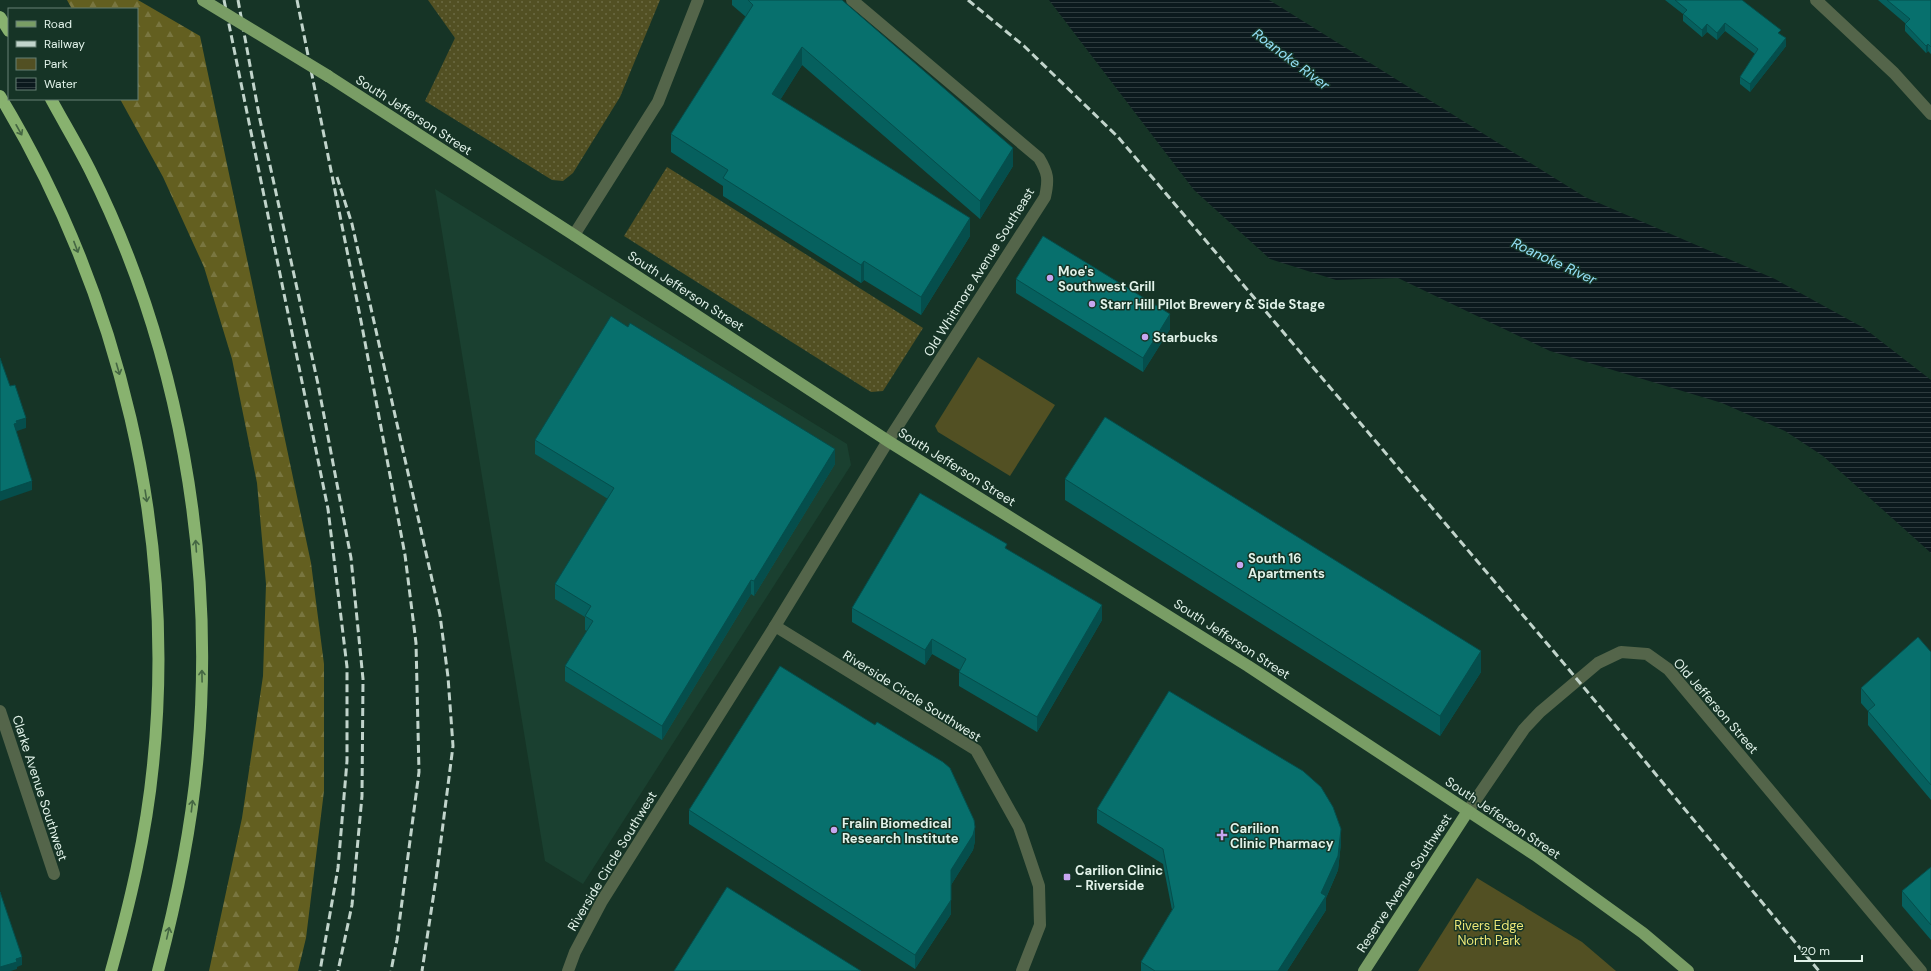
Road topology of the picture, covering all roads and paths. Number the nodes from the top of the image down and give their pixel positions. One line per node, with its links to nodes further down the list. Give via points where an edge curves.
1 (203, 0): 10 (main road, South Jefferson Street, bridge, via 328,76)
2 (698, 0): 10 (street, via 658,102)
3 (852, 0): 11 (street, Old Whitmore Avenue Southeast, via 1039,158 1046,170 1048,183 1045,197)
4 (1816, 0): 9 (street, via 1894,73)
5 (0, 17): 6 (highway)
6 (8, 29)
7 (0, 96): 16 (highway, one-way to 16, via 44,176 74,243 106,328 140,458 151,530 158,625 158,690 153,765 142,844 129,908)
8 (52, 100): 17 (highway, one-way to 8, via 186,847 198,753 202,683 201,601 196,536 184,457 167,381 147,310 121,240 90,171)
9 (1931, 114)
10 (574, 234): 11 (main road, South Jefferson Street)
11 (888, 441): 12 (street, Riverside Circle Southwest); 14 (main road, South Jefferson Street, via 1201,635)
12 (775, 626): 18 (street, Riverside Circle Southwest, via 602,901 575,952); 19 (street, Riverside Circle Southwest, via 976,750 1019,827 1039,886 1040,925)
13 (0, 712): 15 (street, Clarke Avenue Southwest)
14 (1468, 811): 20 (main road, Reserve Avenue Southwest); 21 (main road, South Jefferson Street, via 1535,855 1643,933); 22 (street, Old Jefferson Street, via 1524,729 1546,708 1598,663 1621,652 1647,654 1668,669)
15 (54, 874)
16 (111, 971)
17 (158, 971)
18 (568, 971)
19 (1022, 971)
20 (1364, 971)
21 (1688, 971)
22 (1921, 971)

